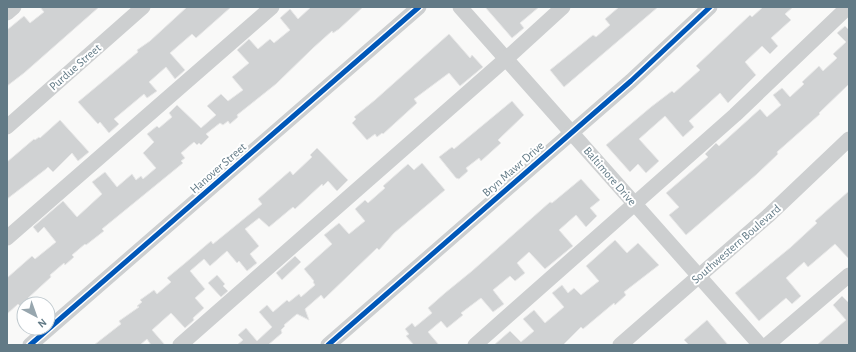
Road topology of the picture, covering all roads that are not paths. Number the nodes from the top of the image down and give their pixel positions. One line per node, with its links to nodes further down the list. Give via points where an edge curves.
1 (14, 7): 9 (street)
2 (143, 7): 11 (street, Purdue Street)
3 (272, 7): 15 (street)
4 (419, 7): 18 (street, Hanover Street)
5 (460, 7): 10 (street, Baltimore Drive)
6 (563, 7): 10 (street)
7 (710, 7): 12 (street, Bryn Mawr Drive, via 631,81)
8 (848, 7): 14 (street, via 755,97)
9 (7, 13)
10 (507, 58): 12 (street, Baltimore Drive); 19 (street)
11 (7, 127)
12 (571, 131): 14 (street, Baltimore Drive); 20 (street, Bryn Mawr Drive)
13 (849, 139): 17 (street, Southwestern Boulevard, via 769,215)
14 (635, 204): 17 (street, Baltimore Drive); 21 (street)
15 (7, 238)
16 (849, 275): 24 (street)
17 (698, 276): 22 (street, Southwestern Boulevard); 23 (street, Baltimore Drive)
18 (30, 345)
19 (180, 345)
20 (328, 345)
21 (475, 345)
22 (620, 345)
23 (760, 345)
24 (767, 345)

